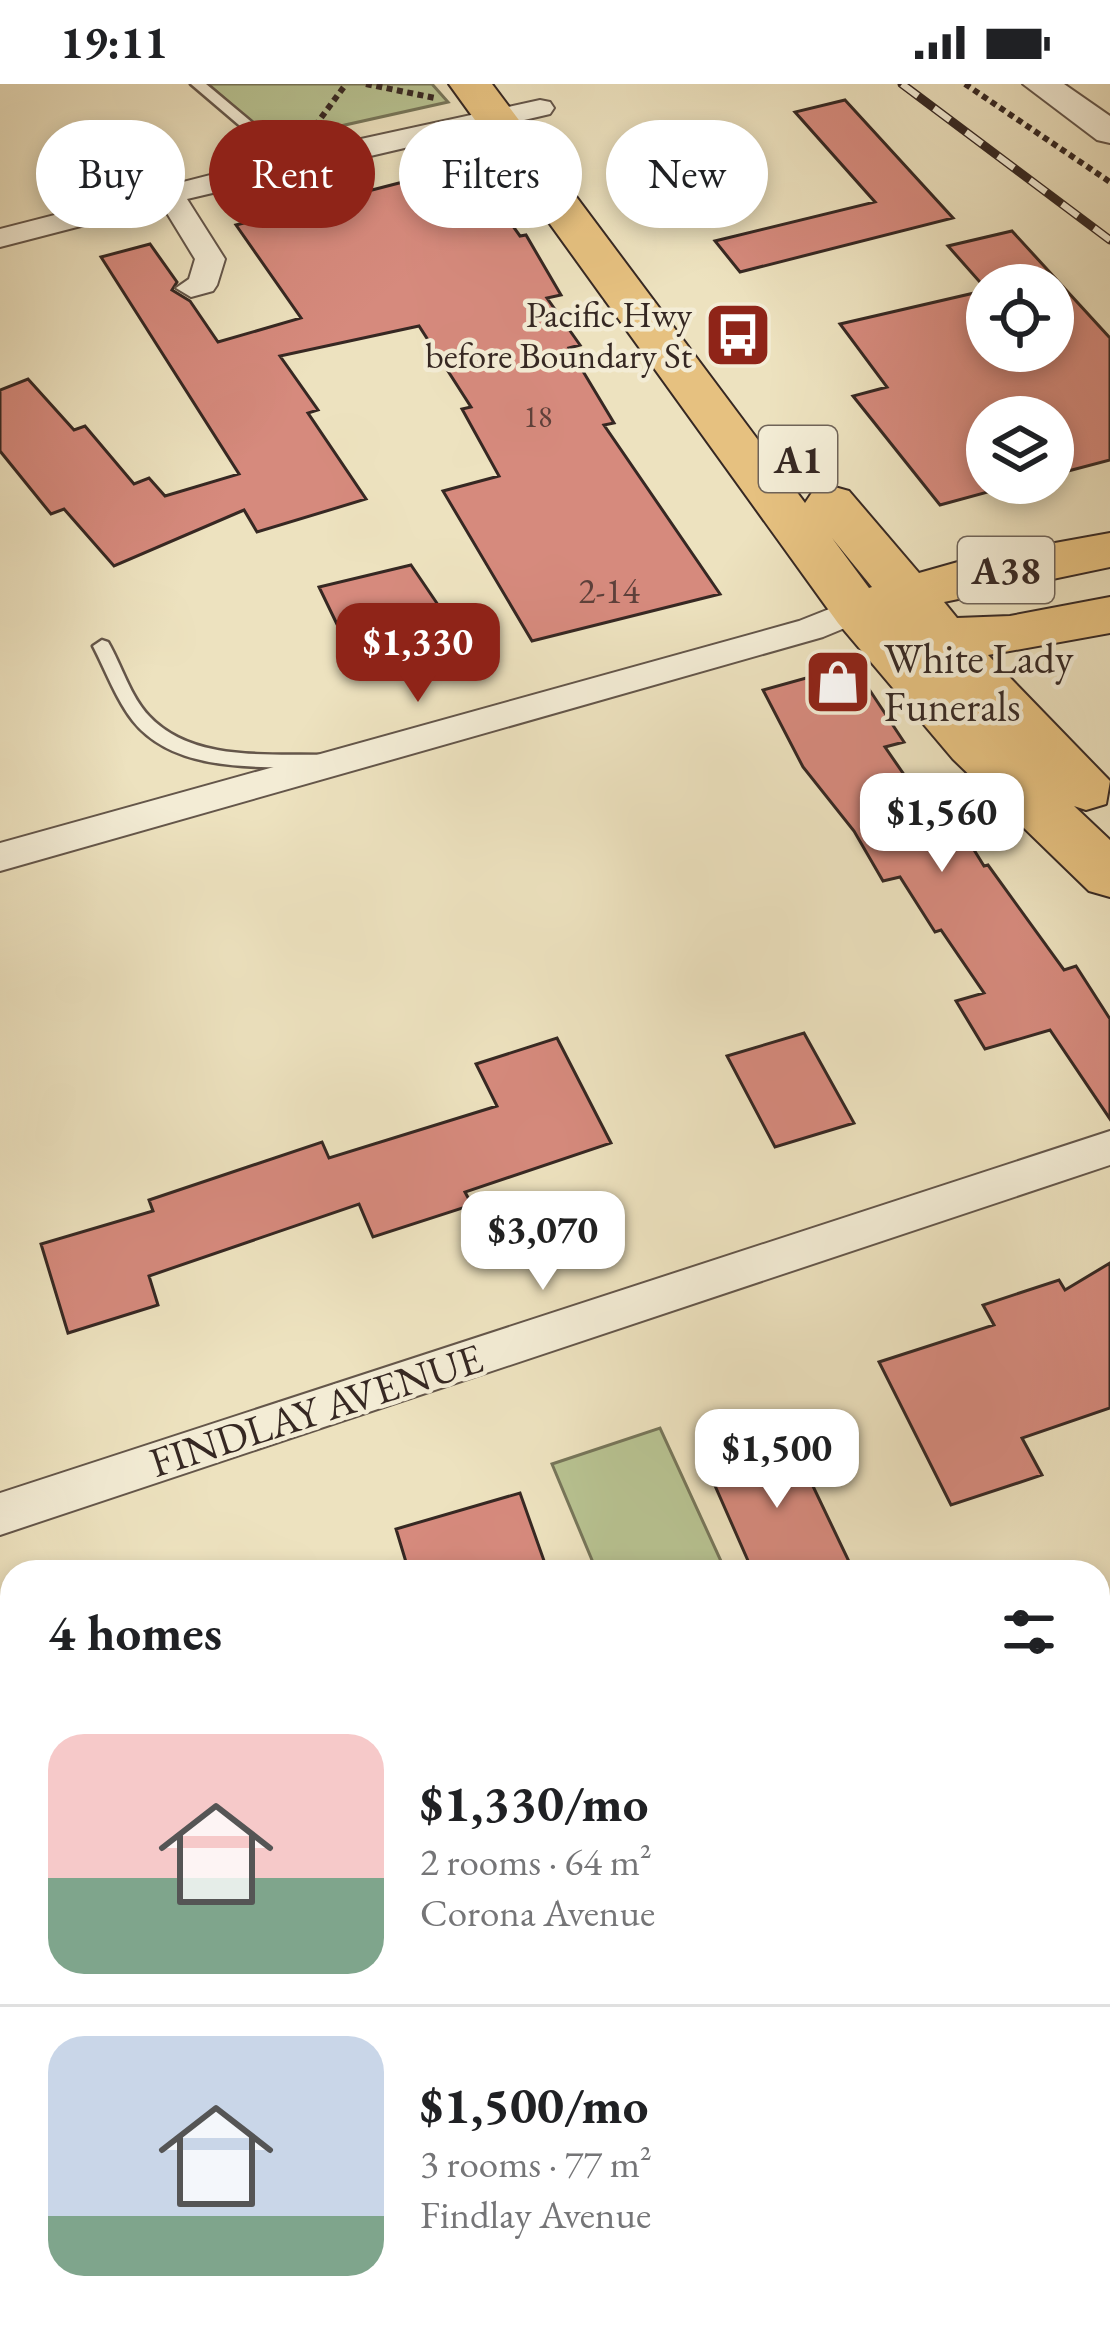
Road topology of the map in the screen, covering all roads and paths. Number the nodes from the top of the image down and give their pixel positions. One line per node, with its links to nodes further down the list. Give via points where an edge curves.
1 (198, 84): 7 (lane)
2 (346, 84): 8 (path)
3 (366, 84): 6 (path)
4 (965, 84): 11 (path)
5 (1041, 84): 9 (street)
6 (496, 99): 10 (street); 17 (highway, A1)
7 (241, 120)
8 (317, 120)
9 (1110, 132)
10 (375, 137)
11 (1110, 182)
12 (185, 218): 15 (street, via 210,259 202,285)
13 (39, 228): 14 (street)
14 (0, 238)
15 (191, 288)
16 (1110, 550): 17 (highway, A38)
17 (880, 602): 19 (highway, A38); 21 (street); 24 (highway, A1, via 973,745)
18 (1110, 616): 19 (highway, A38)
19 (944, 639): 22 (highway)
20 (102, 646): 21 (lane, via 139,717 178,745)
21 (351, 762): 23 (street)
22 (1110, 812)
23 (0, 857)
24 (1110, 875)
25 (1110, 1148): 26 (street, FINDLAY AVENUE)
26 (0, 1514)

